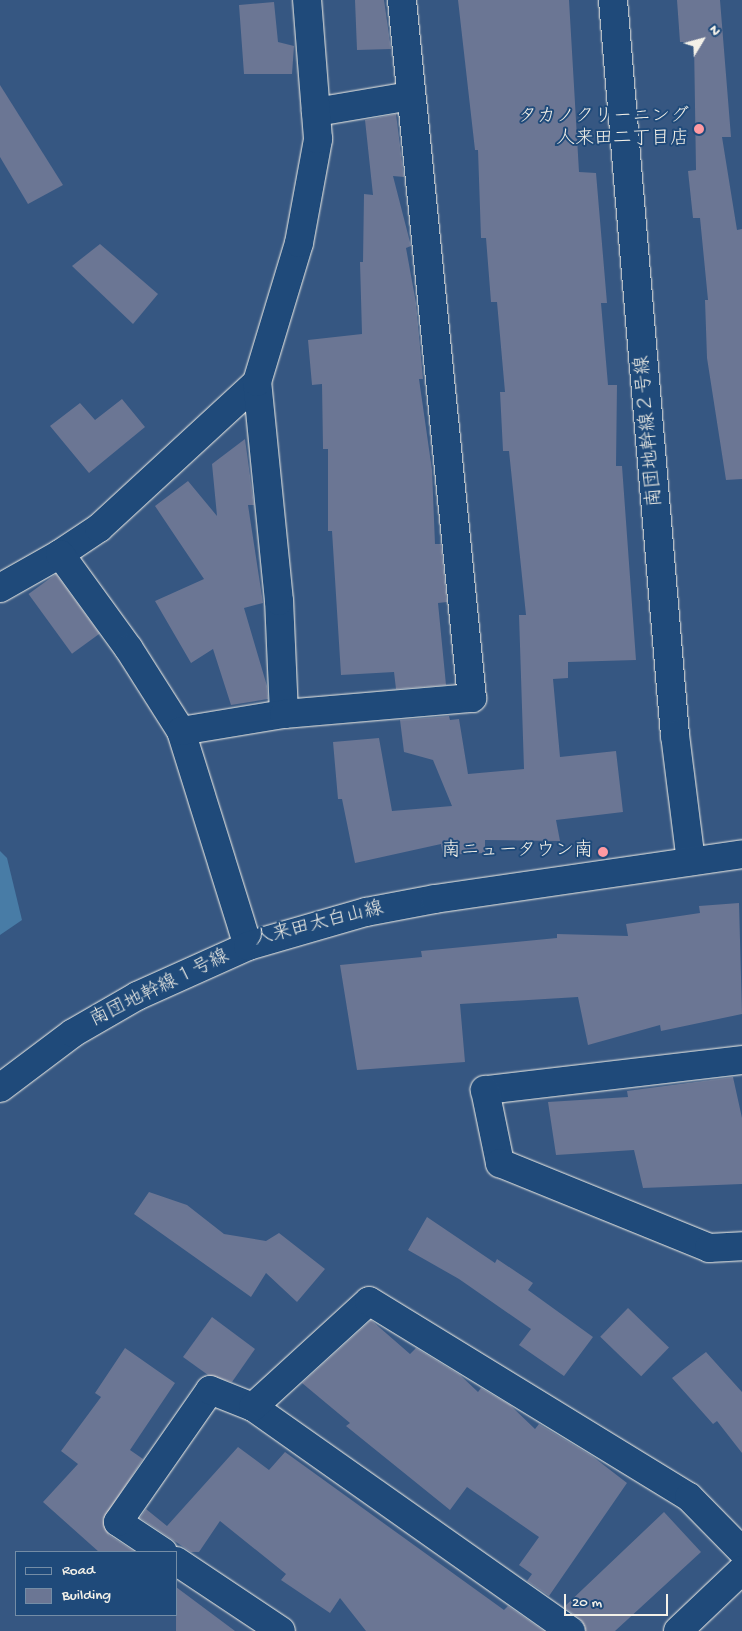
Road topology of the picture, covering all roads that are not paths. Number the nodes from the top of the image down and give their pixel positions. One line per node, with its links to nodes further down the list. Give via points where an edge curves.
1 (307, 0): 5 (street)
2 (402, 0): 4 (street)
3 (613, 0): 12 (street, 南団地幹線２号線, via 675,735)
4 (411, 96): 5 (street); 9 (street, via 472,698)
5 (316, 112): 6 (street, via 318,139 299,242)
6 (258, 382): 7 (street, via 99,528); 9 (street, via 279,601)
7 (60, 554): 8 (street); 10 (street, 人来田太白山線, via 129,650)
8 (0, 588)
9 (284, 714): 10 (street)
10 (181, 731): 13 (street, 人来田太白山線)
11 (742, 854): 12 (street, 人来田太白山線)
12 (691, 861): 13 (street, 人来田太白山線, via 505,887 366,912)
13 (248, 946): 15 (street, 南団地幹線１号線, via 129,1001 73,1033)
14 (742, 1060): 16 (street, via 485,1090 500,1163 709,1248)
15 (0, 1088)
16 (742, 1246)
17 (253, 1407): 18 (street, via 210,1390 118,1522); 19 (street, via 369,1301 689,1497); 23 (street)
18 (162, 1551)
19 (742, 1551)
20 (178, 1562): 22 (street)
21 (742, 1570): 24 (street)
22 (281, 1631)
23 (571, 1631)
24 (678, 1631)

